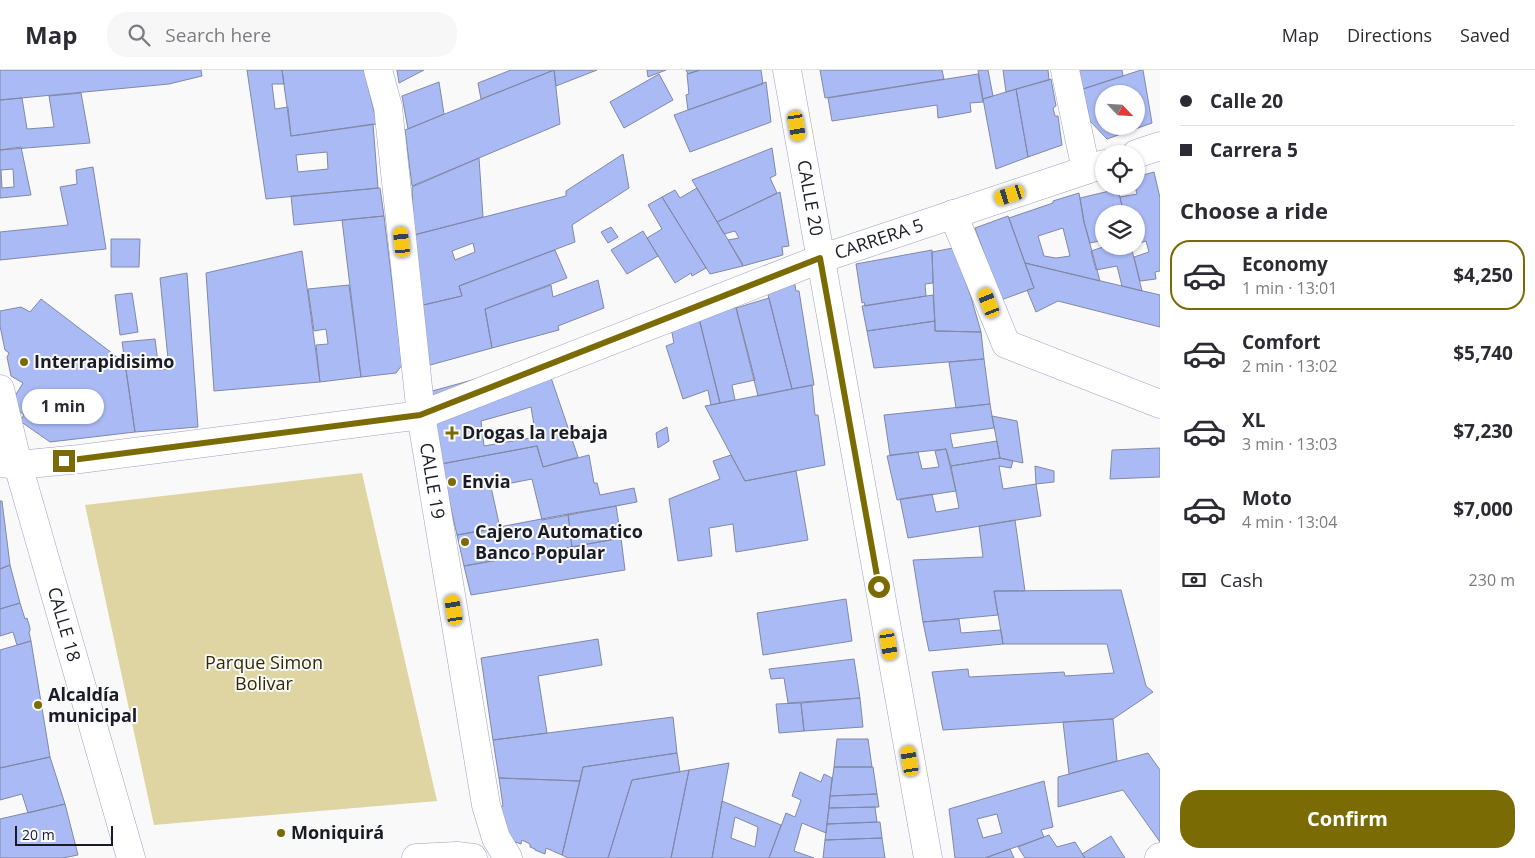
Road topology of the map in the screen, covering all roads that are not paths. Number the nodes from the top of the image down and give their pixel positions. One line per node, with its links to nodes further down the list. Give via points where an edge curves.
1 (378, 70): 11 (street, CALLE 19, via 388,107)
2 (787, 70): 8 (street, CALLE 20)
3 (1065, 70): 6 (street)
4 (1160, 146): 5 (street)
5 (1145, 151)
6 (1095, 167): 7 (street, CARRERA 5)
7 (953, 214): 8 (street, CARRERA 5); 10 (street, via 1006,344)
8 (820, 258): 11 (street, CARRERA 5); 17 (street, CALLE 20)
9 (0, 389): 12 (street, CALLE 18)
10 (1160, 404)
11 (420, 415): 12 (street, CARRERA 5, via 80,459); 16 (street, CALLE 19, via 486,804 496,838)
12 (9, 464): 13 (street, CALLE 18)
13 (131, 858)
14 (416, 858): 15 (street)
15 (473, 858)
16 (508, 858)
17 (928, 858)

